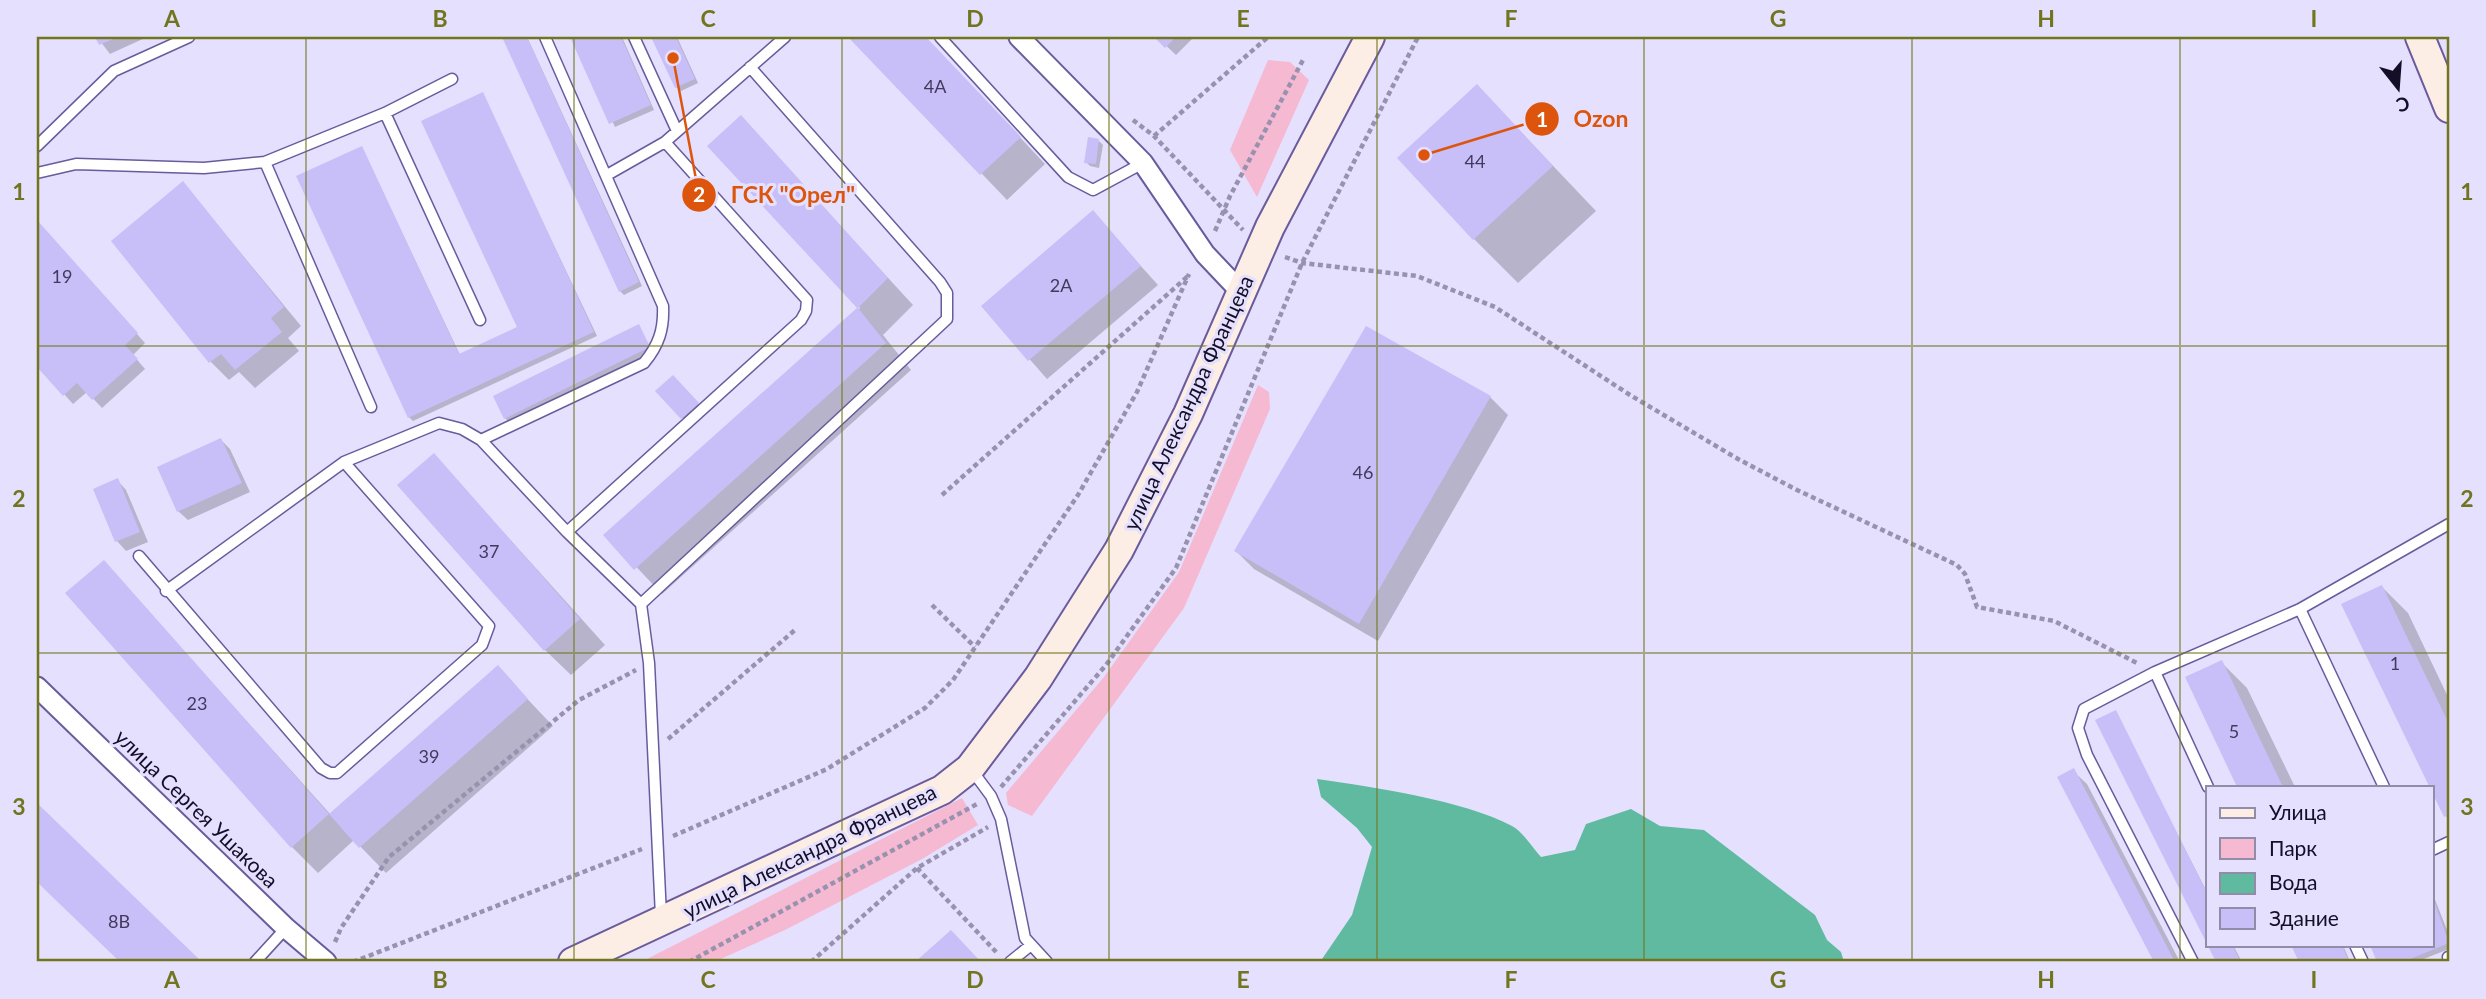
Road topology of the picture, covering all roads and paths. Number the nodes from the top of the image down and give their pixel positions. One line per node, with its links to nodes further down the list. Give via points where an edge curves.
1 (189, 37): 20 (lane, via 114,71)
2 (545, 37): 24 (lane)
3 (634, 37): 17 (lane)
4 (785, 37): 12 (lane)
5 (940, 37): 22 (lane, via 1068,177 1093,190)
6 (1019, 37): 22 (street)
7 (1268, 37): 18 (path)
8 (1370, 37): 26 (street, улица Александра Францева)
9 (1419, 37): 28 (path)
10 (2420, 37): 14 (street)
11 (1303, 60): 25 (path)
12 (750, 67): 17 (lane); 40 (lane, via 940,282 947,293 947,319)
13 (453, 79): 15 (lane)
14 (2449, 108)
15 (385, 113): 21 (lane); 31 (lane)
16 (1125, 113): 18 (path)
17 (677, 131): 19 (lane)
18 (1154, 136): 25 (path)
19 (665, 142): 24 (lane); 37 (lane, via 807,299 807,311)
20 (37, 145)
21 (265, 162): 23 (lane, via 204,168 76,164); 32 (lane)
22 (1143, 163): 27 (street)
23 (37, 173)
24 (607, 176): 33 (lane, via 663,306 664,324 654,351 644,363)
25 (1224, 212): 26 (path)
26 (1263, 248): 28 (path); 30 (street, улица Александра Францева)
27 (1205, 254): 29 (path); 30 (street)
28 (1302, 263): 46 (path, via 1417,276 1495,307 1738,459 1957,565 1977,607 2054,621)
29 (1189, 274): 35 (path); 44 (path, via 1137,392 1078,495)
30 (1240, 291): 49 (street, улица Александра Францева, via 1188,414 1119,550 1038,678)
31 (480, 320)
32 (371, 407)
33 (481, 440): 34 (lane, via 439,423); 37 (lane)
34 (344, 463): 39 (lane); 39 (lane, via 489,626 482,645 343,769 330,774 321,768)
35 (942, 495)
36 (2449, 524): 42 (lane)
37 (567, 532): 40 (lane)
38 (139, 556): 39 (lane)
39 (166, 591)
40 (641, 604): 45 (lane)
41 (932, 604): 44 (path)
42 (2300, 610): 46 (lane); 51 (lane)
43 (795, 630): 48 (path)
44 (975, 647): 53 (path, via 953,680 925,708 838,762)
45 (649, 663): 48 (lane); 59 (path, via 579,700 389,857 341,928)
46 (2155, 672): 50 (lane); 67 (lane, via 2084,709 2078,728 2087,755)
47 (37, 687): 56 (street, улица Сергея Ушакова)
48 (653, 752): 53 (lane)
49 (970, 768): 52 (lane); 55 (street, улица Александра Францева, via 942,790)
50 (2208, 786)
51 (2384, 786)
52 (1001, 819): 54 (path); 57 (lane, via 1025,938)
53 (655, 844): 55 (lane); 61 (path)
54 (917, 868): 63 (path); 64 (path)
55 (662, 923): 62 (street, улица Александра Францева)
56 (286, 928): 59 (street, улица Сергея Ушакова); 60 (lane)
57 (1031, 945): 65 (lane); 66 (lane)
58 (2355, 946): 68 (lane)
59 (329, 956)
60 (255, 962)
61 (353, 962)
62 (573, 962)
63 (811, 962)
64 (1005, 962)
65 (1010, 962)
66 (1047, 962)
67 (2193, 962)
68 (2363, 962)

